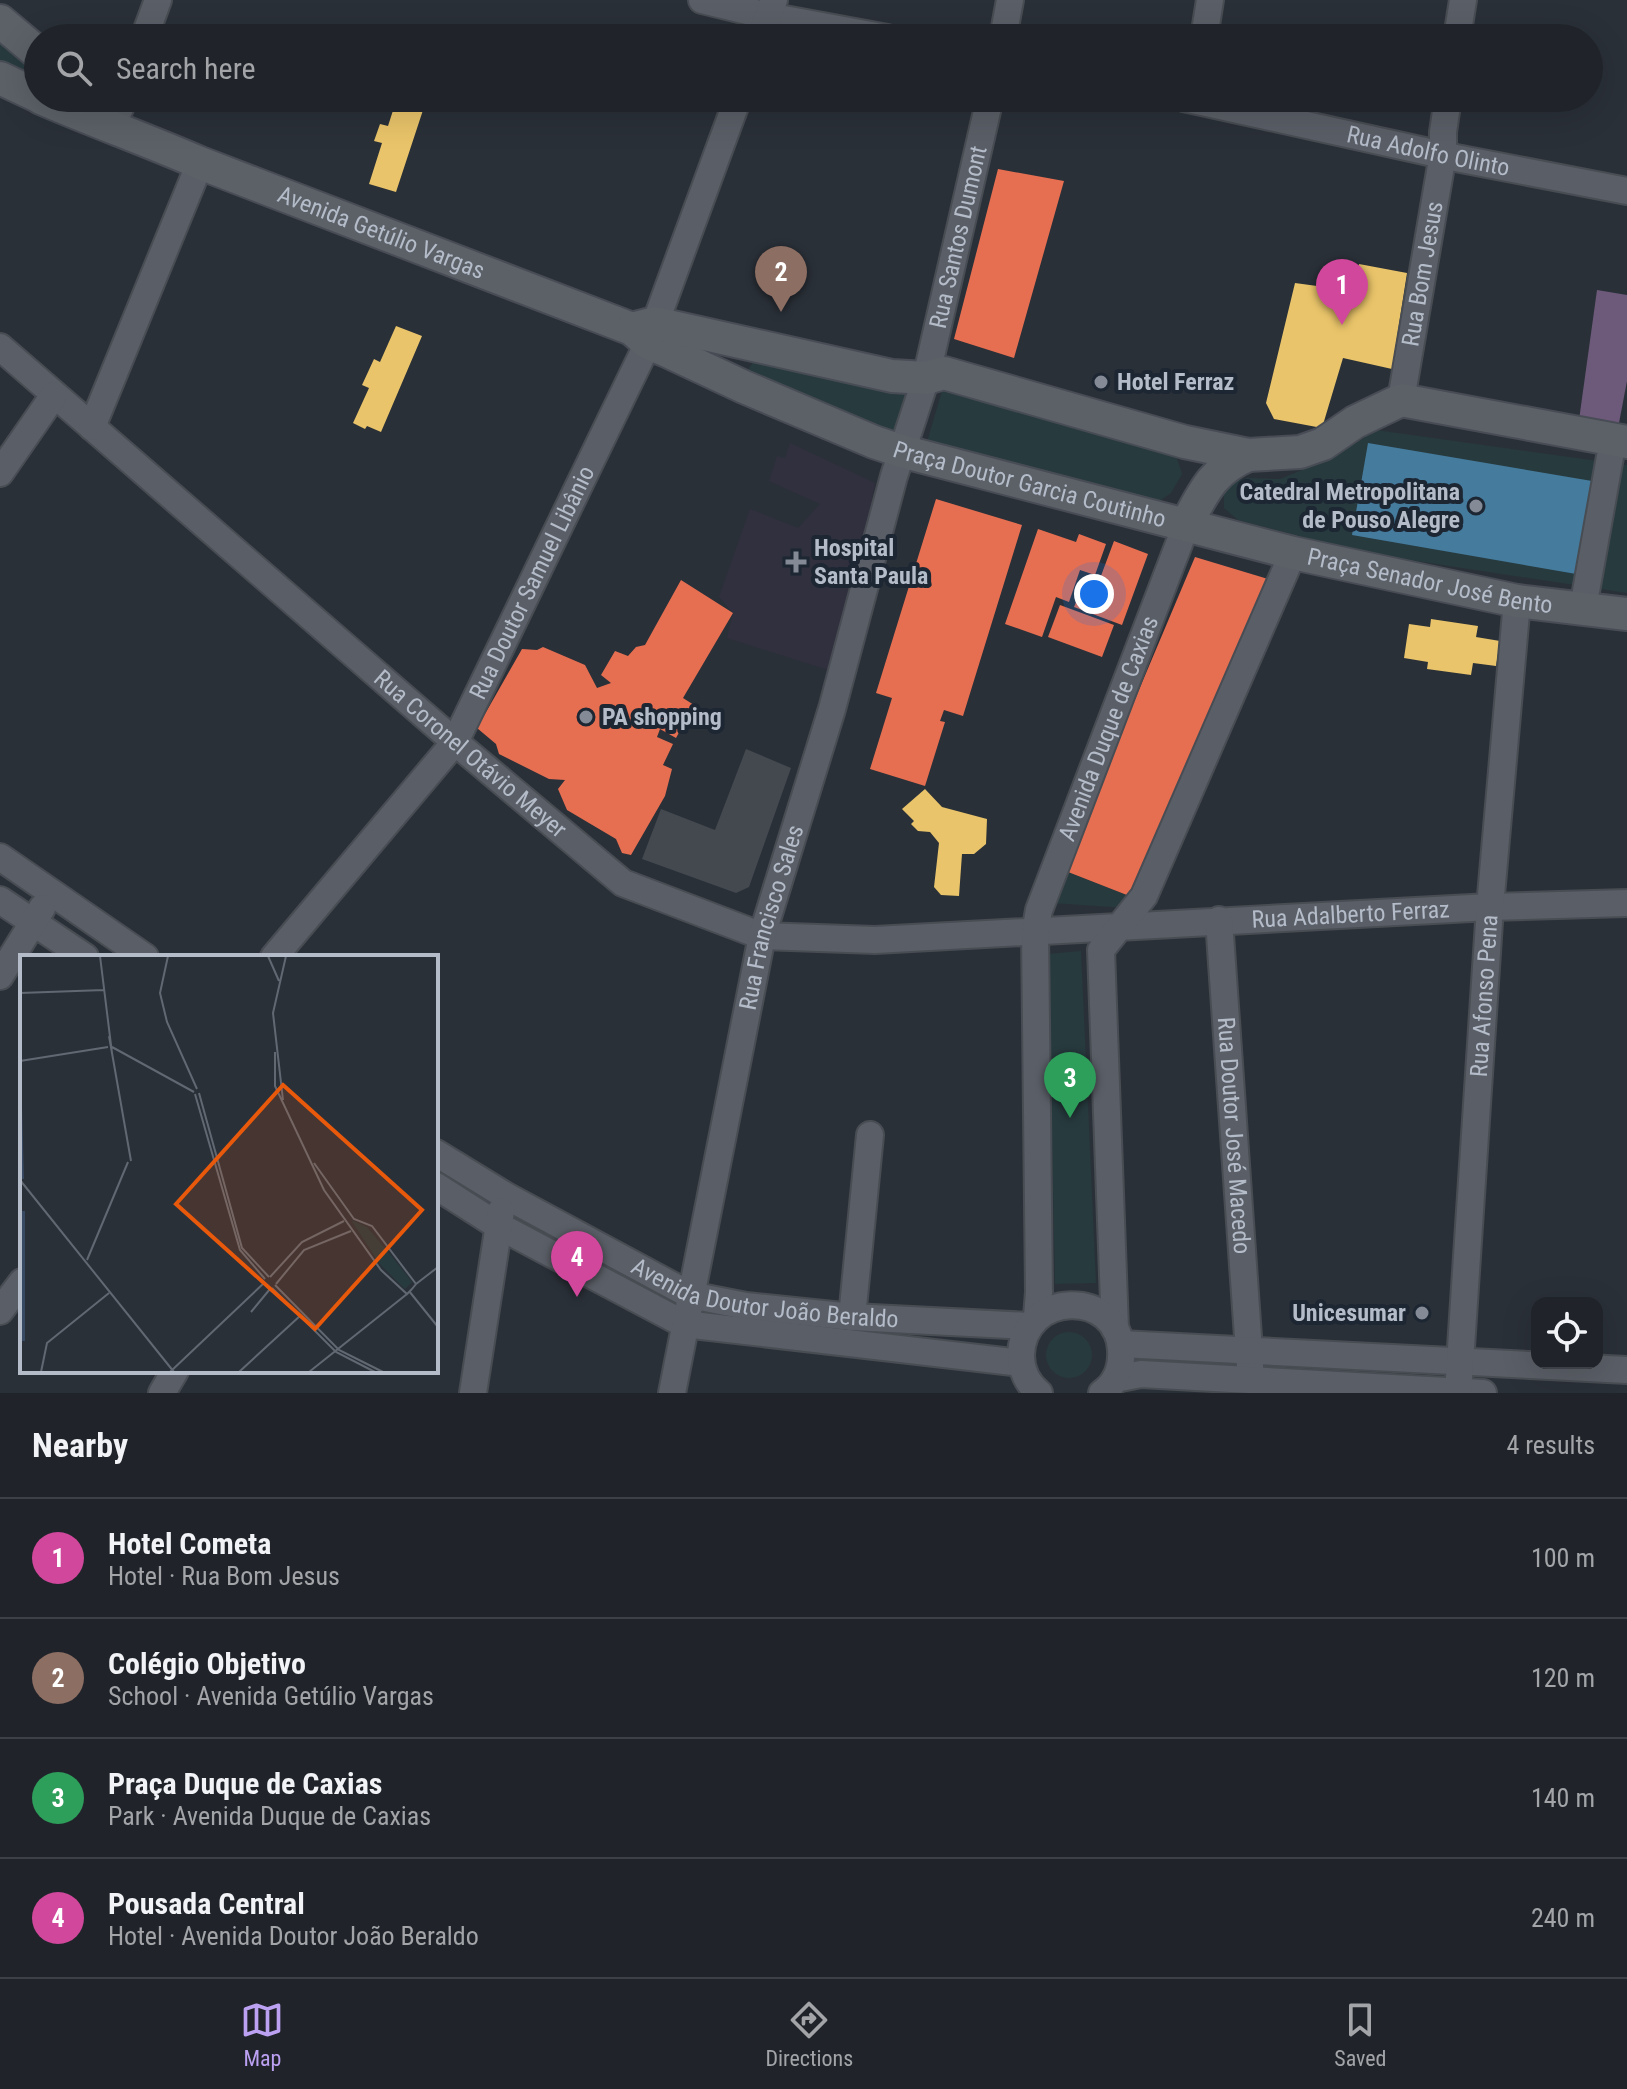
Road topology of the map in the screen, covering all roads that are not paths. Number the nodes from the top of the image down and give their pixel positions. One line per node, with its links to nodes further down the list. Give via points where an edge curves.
1 (158, 0): 8 (street)
2 (702, 0): 6 (street)
3 (1010, 0): 10 (street)
4 (1210, 0): 11 (street)
5 (1463, 0): 12 (street)
6 (767, 18): 9 (street)
7 (0, 21): 13 (main road)
8 (149, 24)
9 (803, 24)
10 (1006, 24)
11 (1206, 24)
12 (1459, 24)
13 (24, 41)
14 (0, 78): 15 (main road, Avenida Getúlio Vargas)
15 (24, 89)
16 (95, 112): 21 (main road, Avenida Getúlio Vargas)
17 (732, 112): 25 (street, Rua Doutor Samuel Libânio)
18 (987, 112): 28 (street, Rua Santos Dumont)
19 (1251, 112): 22 (street, Rua Adolfo Olinto)
20 (1446, 112): 22 (street, Rua Bom Jesus)
21 (121, 119): 23 (main road, Avenida Getúlio Vargas)
22 (1443, 154): 24 (street, Rua Adolfo Olinto); 31 (street, Rua Bom Jesus)
23 (200, 163): 25 (main road, Avenida Getúlio Vargas); 32 (street)
24 (1627, 191)
25 (645, 331): 26 (main road, Avenida Getúlio Vargas); 29 (main road, Avenida Getúlio Vargas); 43 (street, Rua Doutor Samuel Libânio)
26 (757, 346): 28 (main road, Avenida Getúlio Vargas, via 892,376); 29 (main road, via 744,357)
27 (0, 347): 30 (street, Rua Coronel Otávio Meyer)
28 (926, 378): 34 (main road, via 944,373); 35 (street, Praça Doutor Garcia Coutinho)
29 (744, 387): 35 (main road, Avenida Getúlio Vargas)
30 (54, 395): 32 (street, Rua Coronel Otávio Meyer); 37 (street)
31 (1401, 400): 33 (main road, Praça Senador José Bento); 36 (main road, via 1323,444 1300,452)
32 (92, 427): 43 (street, Rua Coronel Otávio Meyer)
33 (1620, 441): 41 (street, Praça Senador José Bento)
34 (1185, 442): 36 (main road); 38 (main road, via 1189,469)
35 (901, 451): 38 (main road, Praça Doutor Garcia Coutinho); 53 (street, Rua Francisco Sales, via 832,709)
36 (1248, 455): 38 (main road, via 1215,476)
37 (0, 473)
38 (1174, 520): 39 (main road, Praça Senador José Bento); 52 (street, Avenida Duque de Caxias)
39 (1293, 553): 40 (main road, Praça Senador José Bento); 51 (street, via 1144,896)
40 (1517, 601): 41 (main road, Praça Senador José Bento); 48 (street, Rua Afonso Pena)
41 (1583, 608): 42 (main road, Praça Senador José Bento)
42 (1627, 614)
43 (455, 742): 53 (street, Rua Coronel Otávio Meyer, via 623,883); 56 (street, Rua Doutor Samuel Libânio)
44 (0, 857): 45 (street)
45 (53, 892): 50 (street); 55 (street)
46 (0, 900): 50 (street)
47 (1627, 903): 48 (street, Rua Adalberto Ferraz)
48 (1490, 907): 49 (street, Rua Adalberto Ferraz); 71 (street, Rua Afonso Pena)
49 (1219, 920): 51 (street, Rua Adalberto Ferraz); 70 (street, Rua Doutor José Macedo)
50 (33, 922): 54 (street); 57 (street)
51 (1121, 926): 52 (street); 69 (street, via 1101,950)
52 (1035, 933): 53 (street, Rua Coronel Otávio Meyer, via 875,940); 67 (street, Avenida Duque de Caxias, via 1039,1277)
53 (762, 936): 64 (street, Rua Francisco Sales)
54 (82, 955)
55 (142, 955)
56 (276, 955)
57 (0, 976)
58 (870, 1135): 66 (street)
59 (438, 1154): 61 (street, Avenida Doutor João Beraldo)
60 (438, 1187): 62 (street, Avenida Doutor João Beraldo)
61 (506, 1196): 62 (street); 64 (street, Avenida Doutor João Beraldo)
62 (497, 1225): 68 (street, Avenida Doutor João Beraldo); 80 (street)
63 (20, 1285): 65 (street)
64 (690, 1295): 66 (street, Avenida Doutor João Beraldo); 68 (street, Rua Francisco Sales)
65 (0, 1311)
66 (852, 1317): 67 (street, Avenida Doutor João Beraldo)
67 (1033, 1321): 69 (street, via 1057,1306 1079,1304 1100,1312); 72 (street, Avenida Duque de Caxias, via 1022,1344)
68 (684, 1324): 72 (street, Avenida Doutor João Beraldo); 81 (street, Rua Francisco Sales)
69 (1118, 1336): 70 (street); 76 (street, via 1121,1362)
70 (1249, 1349): 71 (street); 75 (street)
71 (1461, 1362): 73 (street); 78 (street, Rua Afonso Pena)
72 (1021, 1363): 77 (street)
73 (1627, 1370)
74 (174, 1373): 79 (street)
75 (1251, 1380): 76 (street, via 1141,1374); 78 (street)
76 (1109, 1388)
77 (1037, 1392)
78 (1466, 1392)
79 (162, 1393)
80 (473, 1393)
81 (672, 1393)

